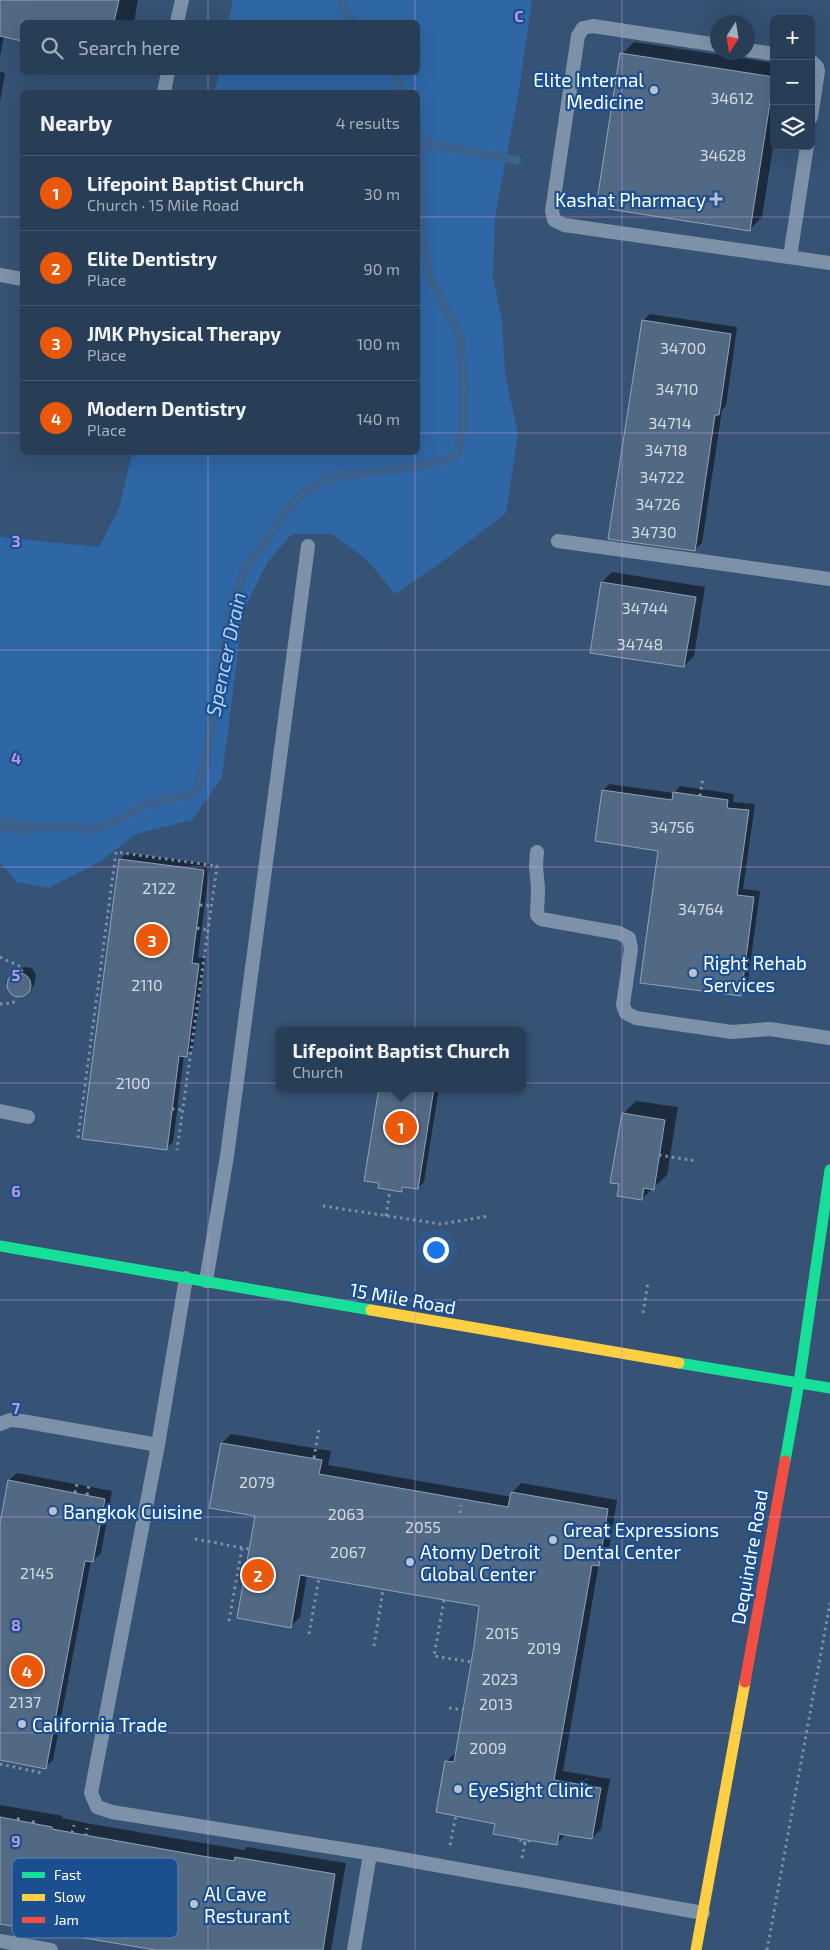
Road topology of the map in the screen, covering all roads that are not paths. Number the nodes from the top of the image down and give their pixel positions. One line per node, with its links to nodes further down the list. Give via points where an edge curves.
1 (182, 0): 2 (lane)
2 (177, 20)
3 (710, 44): 11 (lane, via 593,26 583,28 578,36 552,216 558,224)
4 (755, 51): 5 (lane)
5 (770, 53)
6 (815, 65): 9 (lane, via 818,72)
7 (167, 75): 8 (lane)
8 (164, 90)
9 (815, 91)
10 (806, 150): 11 (lane)
11 (790, 257): 12 (lane)
12 (830, 263)
13 (0, 275): 14 (lane)
14 (20, 279)
15 (558, 540): 17 (lane)
16 (308, 546): 25 (lane, via 229,1146)
17 (830, 579)
18 (537, 852): 19 (lane, via 536,915 541,919 619,933 629,938 631,949 623,1005 626,1014 732,1032 770,1029)
19 (830, 1038)
20 (0, 1111): 21 (lane)
21 (28, 1117)
22 (830, 1170): 26 (main road, Dequindre Road)
23 (0, 1246): 24 (main road, 15 Mile Road)
24 (186, 1278): 25 (main road, 15 Mile Road); 29 (lane)
25 (206, 1281): 26 (main road, 15 Mile Road)
26 (799, 1383): 27 (main road, 15 Mile Road); 31 (main road, Dequindre Road)
27 (830, 1388)
28 (0, 1424): 29 (lane, via 10,1420 22,1421)
29 (158, 1445): 30 (lane, via 91,1793 94,1800 98,1807 112,1812)
30 (370, 1854): 31 (lane); 34 (lane)
31 (703, 1913): 35 (main road, Dequindre Road)
32 (0, 1941): 33 (lane)
33 (51, 1950)
34 (354, 1950)
35 (696, 1950)

